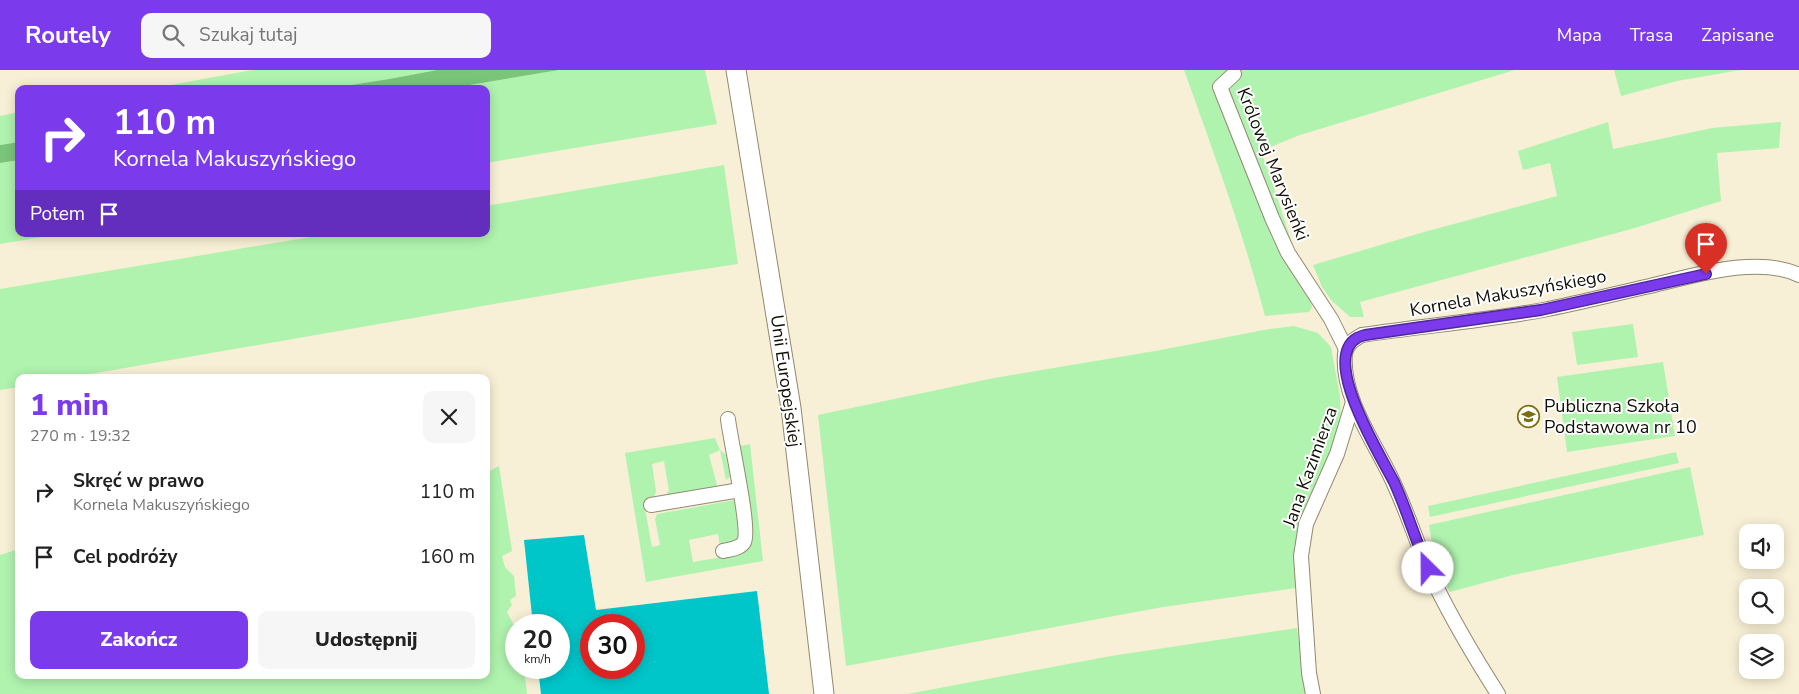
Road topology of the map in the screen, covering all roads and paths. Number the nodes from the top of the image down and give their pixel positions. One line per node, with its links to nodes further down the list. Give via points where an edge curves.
1 (736, 70): 10 (main road, Unii Europejskiej, via 791,408)
2 (1234, 74): 4 (street, Królowej Marysieńki, via 1220,87 1272,218 1288,253 1331,319)
3 (1799, 275): 4 (street, Kornela Makuszyńskiego, via 1773,267 1734,269 1541,310 1362,335)
4 (1346, 349): 5 (street, via 1347,379)
5 (1353, 402): 11 (street, Jana Kazimierza, via 1337,454 1306,524 1301,556); 12 (street, via 1394,483 1434,582)
6 (728, 419): 7 (street)
7 (740, 490): 8 (street); 9 (street, via 746,536 736,548)
8 (651, 506)
9 (723, 551)
10 (824, 694)
11 (1313, 694)
12 (1498, 694)

